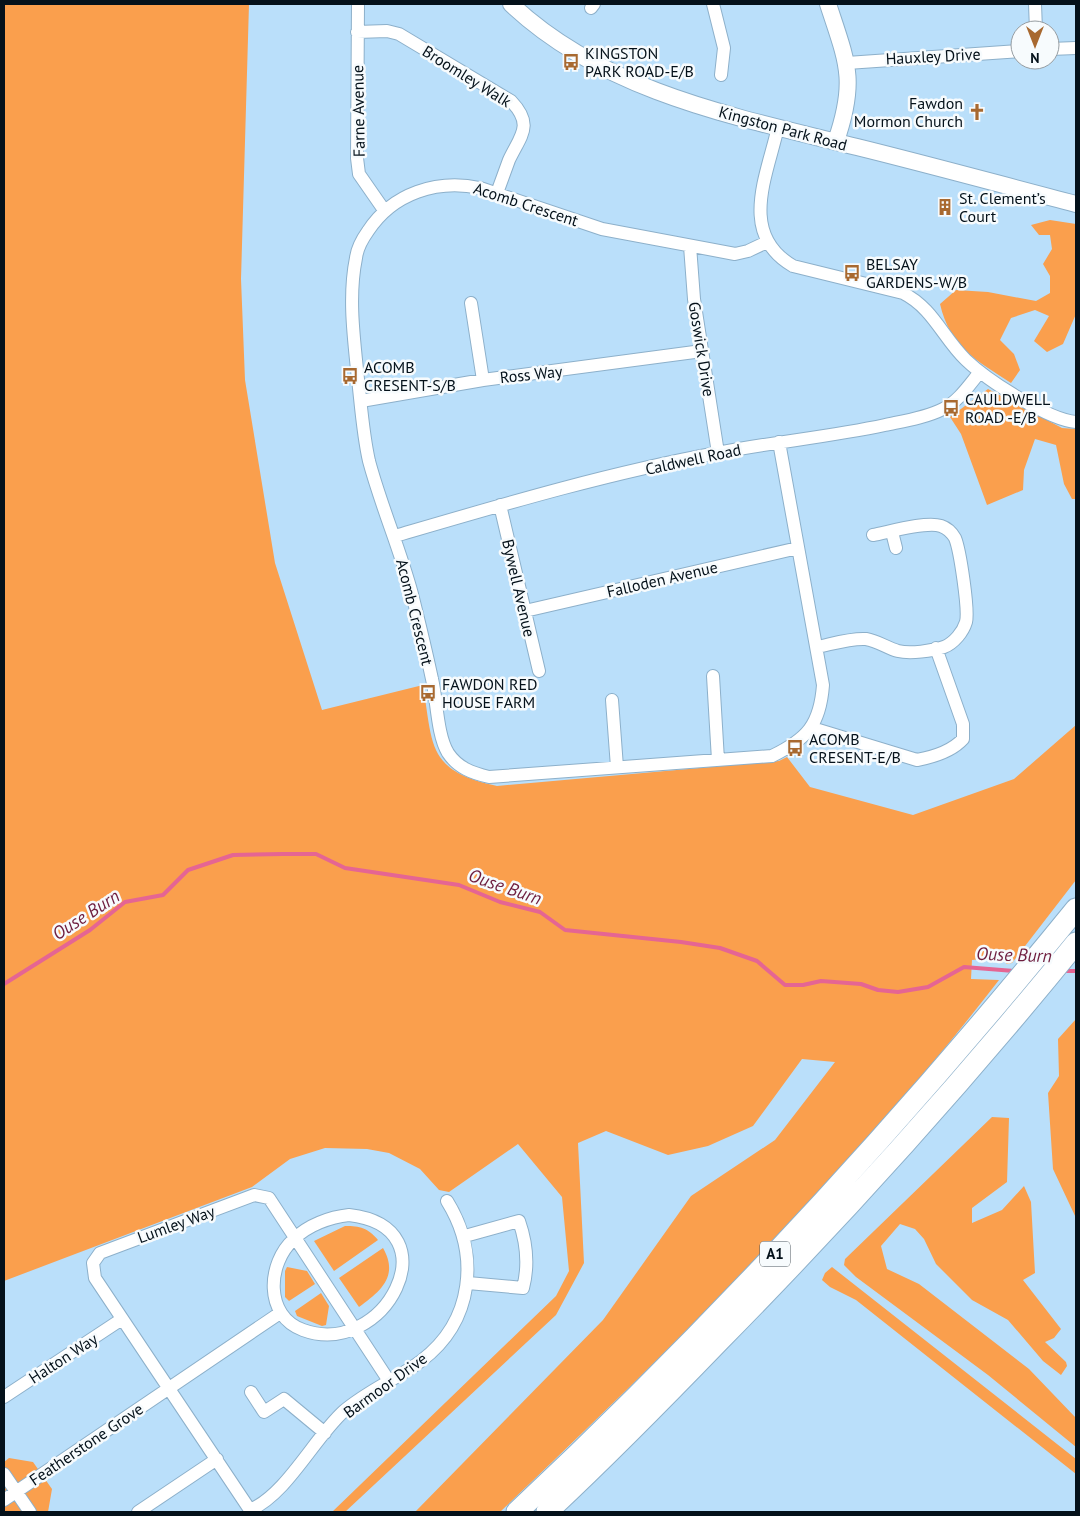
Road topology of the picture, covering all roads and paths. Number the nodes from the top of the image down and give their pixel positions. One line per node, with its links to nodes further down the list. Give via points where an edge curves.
1 (358, 4): 7 (street, Farne Avenue)
2 (512, 4): 13 (street, Kingston Park Road, via 553,39 593,64 702,106)
3 (714, 4): 12 (street, via 724,48)
4 (828, 4): 11 (street)
5 (1035, 4): 6 (street)
6 (1036, 20)
7 (357, 32): 15 (street, Broomley Walk, via 399,34 511,101 521,112 524,132); 17 (street, Farne Avenue, via 359,174)
8 (1076, 48): 9 (street)
9 (1060, 49)
10 (1010, 52): 11 (street, Hauxley Drive)
11 (847, 63): 14 (street, via 847,101)
12 (721, 75)
13 (778, 127): 14 (street, Kingston Park Road); 18 (street, via 760,206 759,221)
14 (836, 142): 16 (street, Kingston Park Road)
15 (497, 193): 17 (street, Acomb Crescent, via 463,184 445,185 406,196); 19 (street, Acomb Crescent, via 602,230)
16 (1076, 204)
17 (384, 210): 24 (street, Acomb Crescent, via 364,237 356,256 353,333)
18 (767, 242): 19 (street, Acomb Crescent, via 735,254); 22 (street, via 793,266 915,299 965,359)
19 (690, 246): 21 (street, Goswick Drive)
20 (471, 303): 23 (street)
21 (702, 351): 23 (street, Ross Way); 27 (street, Goswick Drive)
22 (980, 372): 25 (street, via 1021,399 1066,421); 26 (street, Caldwell Road, via 958,399 943,409 911,420 859,431)
23 (483, 380): 24 (street, Ross Way)
24 (360, 401): 31 (street, Acomb Crescent, via 369,460)
25 (1076, 422)
26 (779, 442): 27 (street, Caldwell Road); 32 (street, Acomb Crescent)
27 (718, 453): 28 (street, Caldwell Road)
28 (500, 505): 31 (street, Caldwell Road); 34 (street, Bywell Avenue)
29 (892, 532): 30 (street); 33 (street); 36 (street, via 941,526 956,540 966,623 952,642)
30 (873, 535)
31 (395, 536): 42 (street, Acomb Crescent, via 432,679 443,740 459,765 473,773 489,776)
32 (798, 548): 34 (street, Falloden Avenue); 35 (street, Acomb Crescent)
33 (896, 548)
34 (525, 611): 37 (street, Bywell Avenue)
35 (817, 647): 36 (street, via 863,639 899,651); 40 (street, Acomb Crescent, via 823,684 822,704)
36 (936, 648): 40 (street, via 963,724 963,739 958,745 917,760)
37 (539, 671)
38 (713, 676): 41 (street)
39 (612, 700): 42 (street)
40 (812, 728): 41 (street, Acomb Crescent, via 795,745 772,756)
41 (718, 760): 42 (street, Acomb Crescent)
42 (617, 768)
43 (1076, 909): 64 (highway, A1, via 906,1110 761,1269)
44 (1076, 943): 65 (highway, A1, via 966,1074 775,1284)
45 (447, 1201): 46 (street, Barmoor Drive)
46 (464, 1236): 48 (street, Barmoor Drive); 48 (street, via 519,1221 525,1238 528,1270 523,1288)
47 (295, 1238): 49 (street, via 286,1247 276,1268 274,1297); 50 (street, Lumley Way, via 268,1198 254,1196 100,1252 94,1259 92,1270); 51 (street); 51 (street, via 332,1217 349,1215 378,1222 394,1236 402,1258 401,1279 396,1292 380,1311)
48 (468, 1282): 52 (street, Barmoor Drive, via 462,1305 438,1345)
49 (280, 1313): 51 (street, via 297,1328 313,1333 336,1334); 53 (street, Featherstone Grove)
50 (122, 1319): 53 (street); 55 (street, Halton Way)
51 (355, 1328): 52 (street)
52 (389, 1381): 56 (street, Barmoor Drive, via 344,1412)
53 (169, 1388): 57 (street, Barmoor Drive); 59 (street, Featherstone Grove)
54 (251, 1392): 56 (street, via 264,1412 284,1399)
55 (4, 1397)
56 (326, 1433): 61 (street, Barmoor Drive, via 273,1494)
57 (217, 1459): 61 (street, Barmoor Drive); 63 (street)
58 (4, 1474): 59 (street)
59 (16, 1492): 60 (street, Featherstone Grove); 62 (street)
60 (4, 1500)
61 (250, 1511)
62 (30, 1512)
63 (138, 1512)
64 (517, 1512)
65 (547, 1512)

